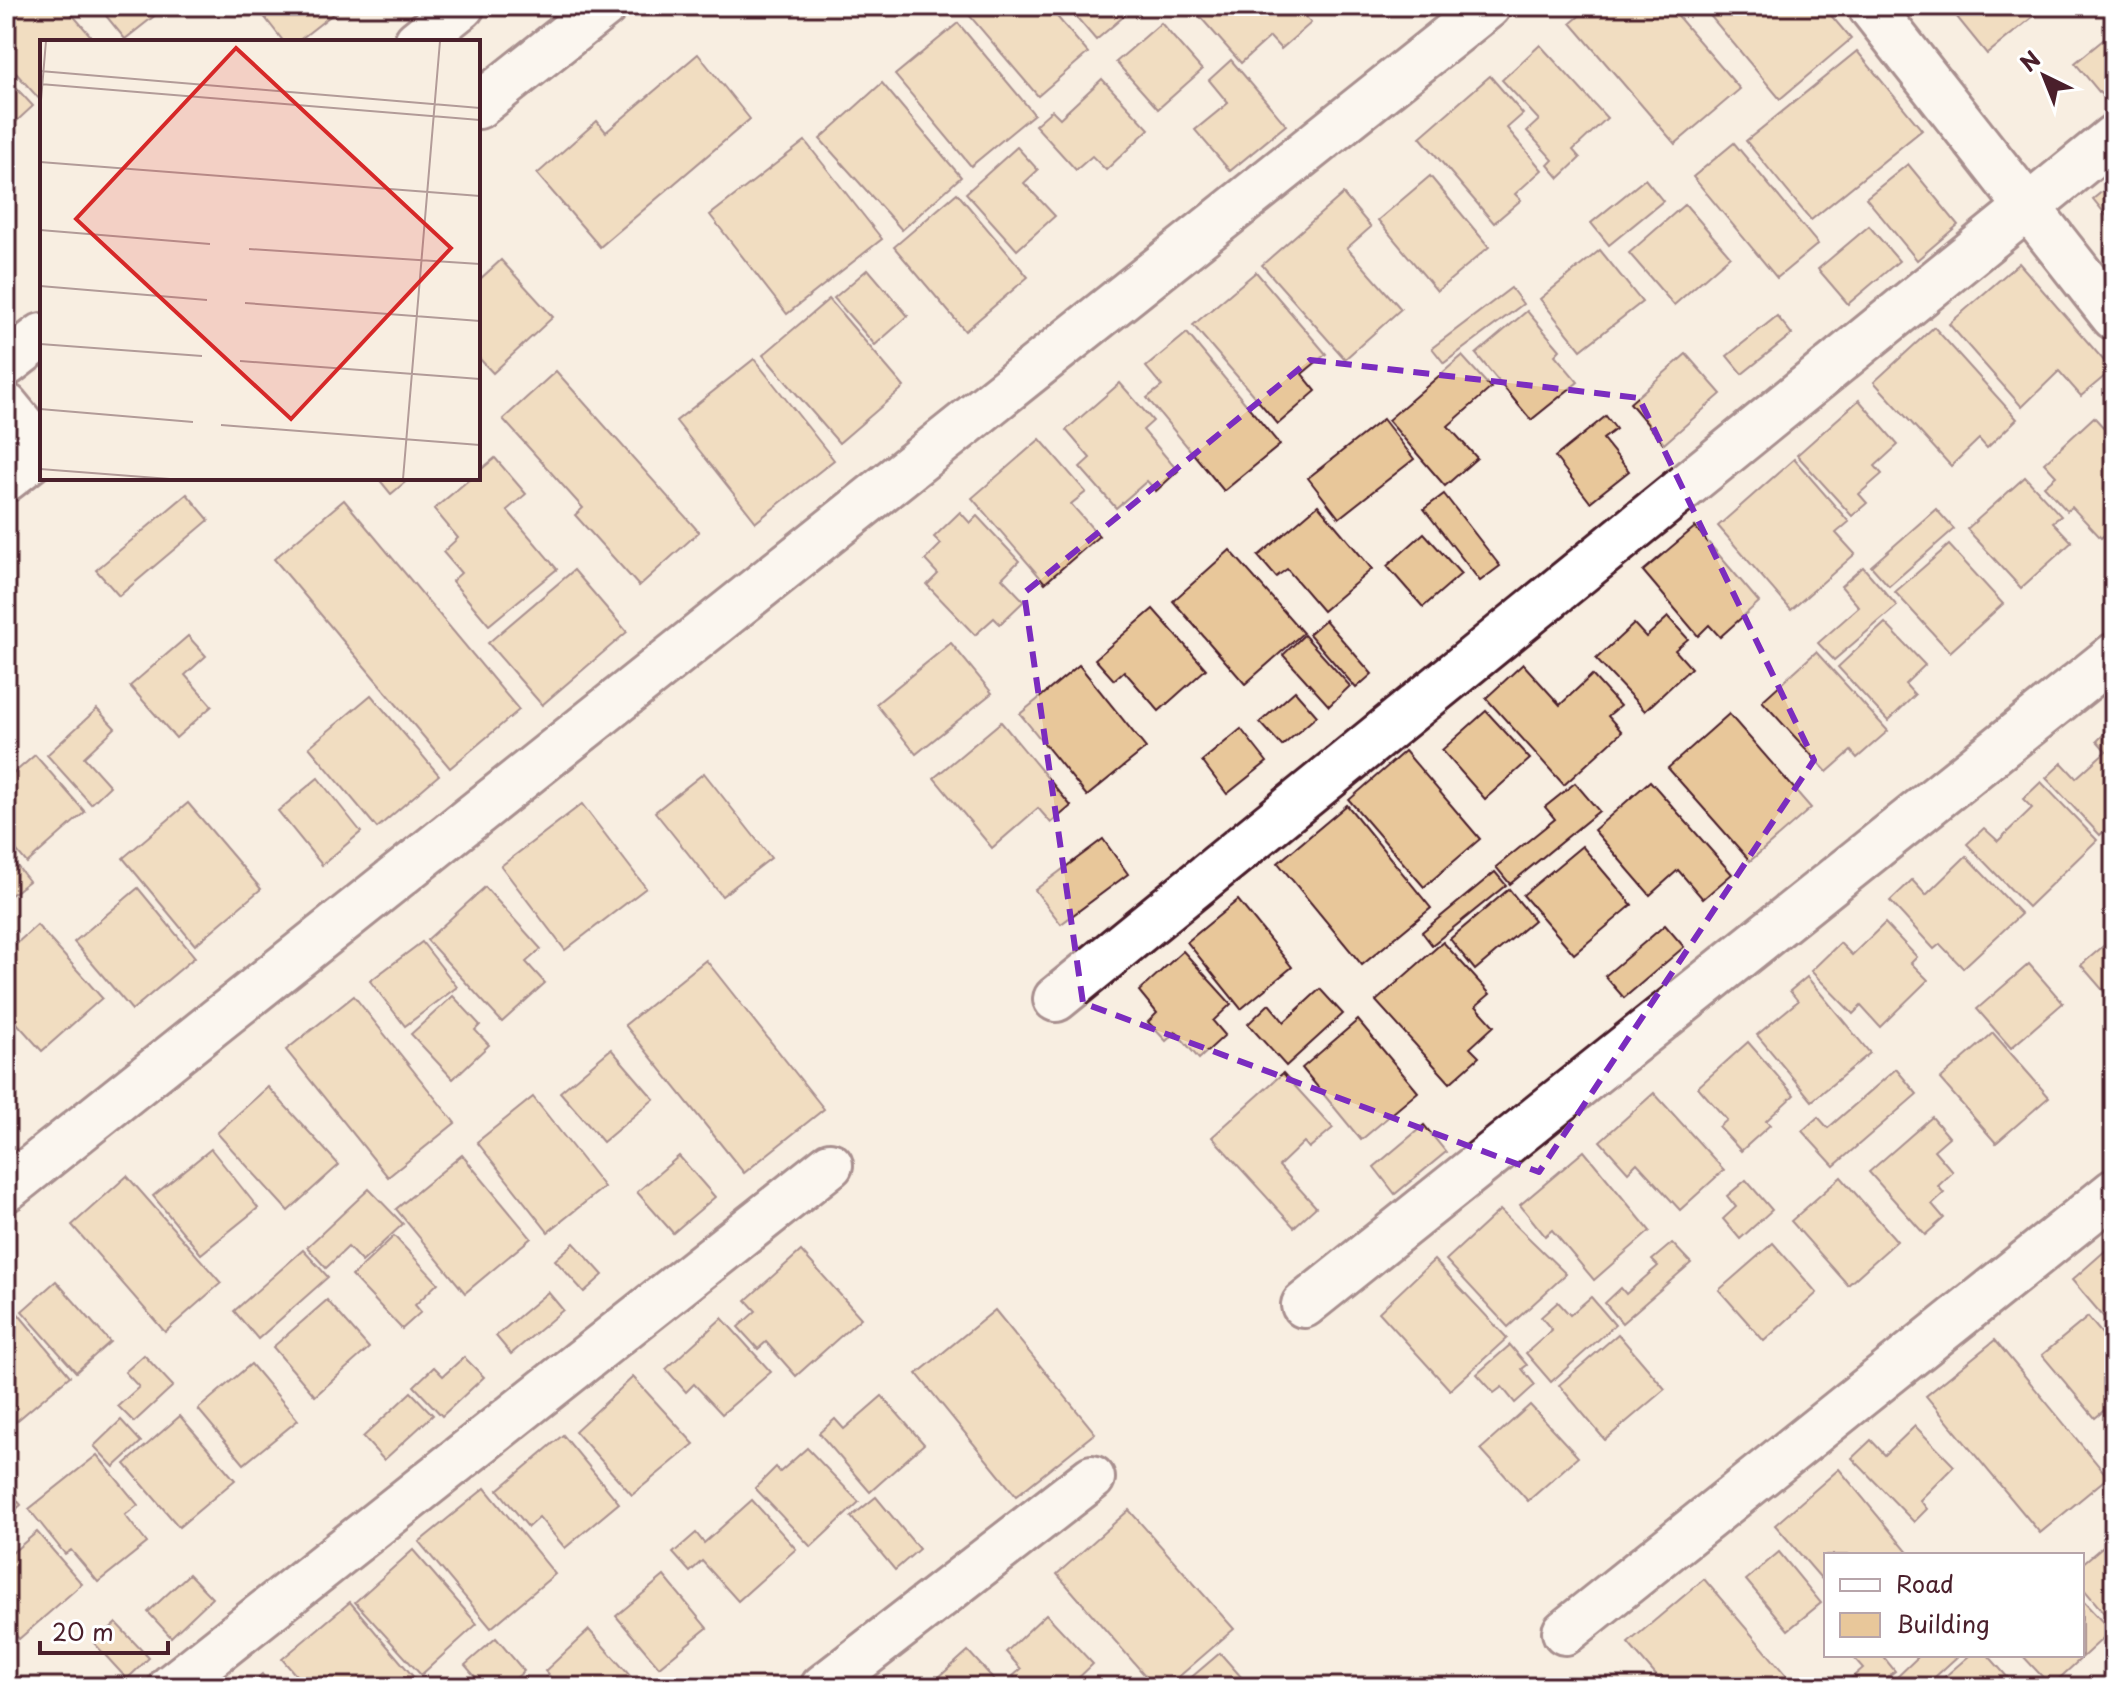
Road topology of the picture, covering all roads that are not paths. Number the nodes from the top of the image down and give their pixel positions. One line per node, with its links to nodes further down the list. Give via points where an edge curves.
1 (462, 6): 5 (street)
2 (604, 6): 6 (street)
3 (1488, 6): 19 (street)
4 (1870, 6): 8 (street)
5 (420, 40)
6 (480, 104)
7 (2114, 137): 8 (street)
8 (2028, 207): 9 (street); 17 (street)
9 (2114, 317)
10 (40, 338): 11 (street)
11 (6, 364)
12 (6, 406): 13 (street)
13 (40, 448)
14 (40, 452): 15 (street)
15 (6, 479)
16 (2114, 656): 21 (street)
17 (1056, 999)
18 (830, 1165): 24 (street)
19 (6, 1189)
20 (2114, 1192): 23 (street)
21 (1304, 1305)
22 (1092, 1478): 25 (street)
23 (1565, 1632)
24 (171, 1687)
25 (823, 1687)

